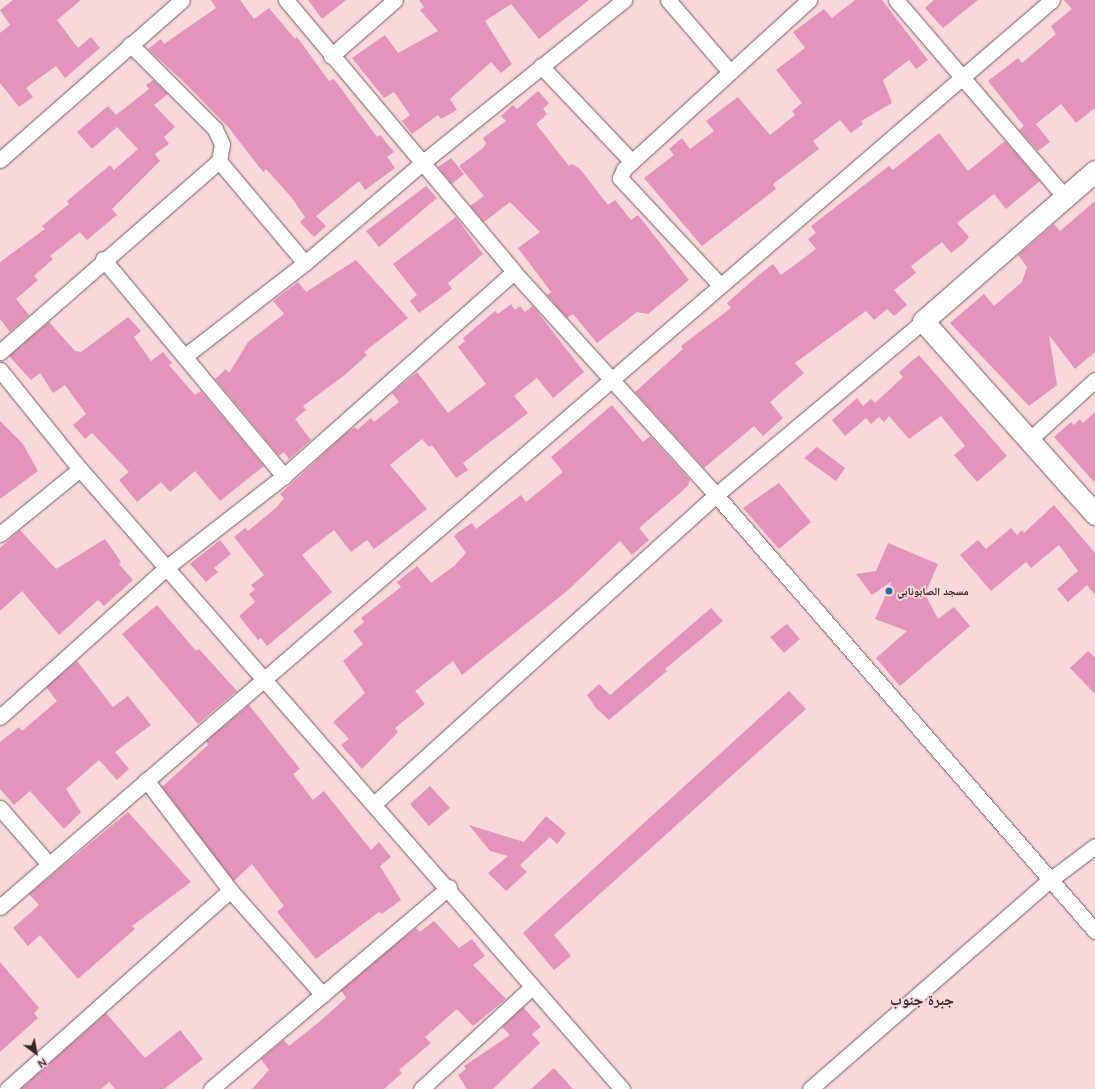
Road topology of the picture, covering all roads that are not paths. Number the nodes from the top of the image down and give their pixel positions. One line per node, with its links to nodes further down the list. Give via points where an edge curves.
1 (182, 0): 9 (street)
2 (286, 0): 10 (street)
3 (395, 0): 10 (street)
4 (624, 0): 11 (street)
5 (668, 0): 12 (street)
6 (809, 0): 12 (street)
7 (896, 0): 13 (street)
8 (1052, 0): 13 (street)
9 (130, 44): 14 (street); 15 (street, via 215,129 222,144)
10 (331, 56): 17 (street)
11 (541, 66): 16 (street); 17 (street)
12 (730, 72): 16 (street)
13 (966, 78): 19 (street); 23 (street)
14 (0, 160)
15 (219, 161): 20 (street); 21 (street)
16 (632, 162): 23 (street, via 620,178 624,186)
17 (422, 163): 21 (street); 22 (street)
18 (1095, 171): 19 (street)
19 (1065, 197): 24 (street)
20 (103, 260): 25 (street); 26 (street)
21 (305, 263): 26 (street)
22 (514, 272): 29 (street); 32 (street)
23 (720, 285): 29 (street)
24 (923, 321): 30 (street); 33 (street)
25 (0, 352)
26 (185, 356): 32 (street)
27 (0, 370): 31 (street)
28 (1095, 380): 30 (street)
29 (612, 382): 33 (street); 37 (street)
30 (1029, 440): 34 (street)
31 (80, 469): 35 (street); 36 (street)
32 (284, 476): 36 (street)
33 (716, 495): 40 (street); 44 (street)
34 (1095, 514)
35 (0, 534)
36 (166, 567): 37 (street); 38 (street)
37 (264, 679): 39 (street); 40 (street)
38 (0, 717)
39 (146, 780): 43 (street); 46 (street)
40 (375, 803): 45 (street)
41 (0, 808): 43 (street)
42 (1095, 846): 44 (street)
43 (48, 862): 47 (street)
44 (1050, 880): 48 (street); 55 (street)
45 (449, 887): 49 (street); 50 (street)
46 (230, 890): 50 (street); 51 (street)
47 (0, 907)
48 (1095, 931)
49 (532, 987): 53 (street); 54 (street)
50 (323, 995): 52 (street)
51 (7, 1089)
52 (211, 1089)
53 (421, 1089)
54 (622, 1089)
55 (810, 1089)

